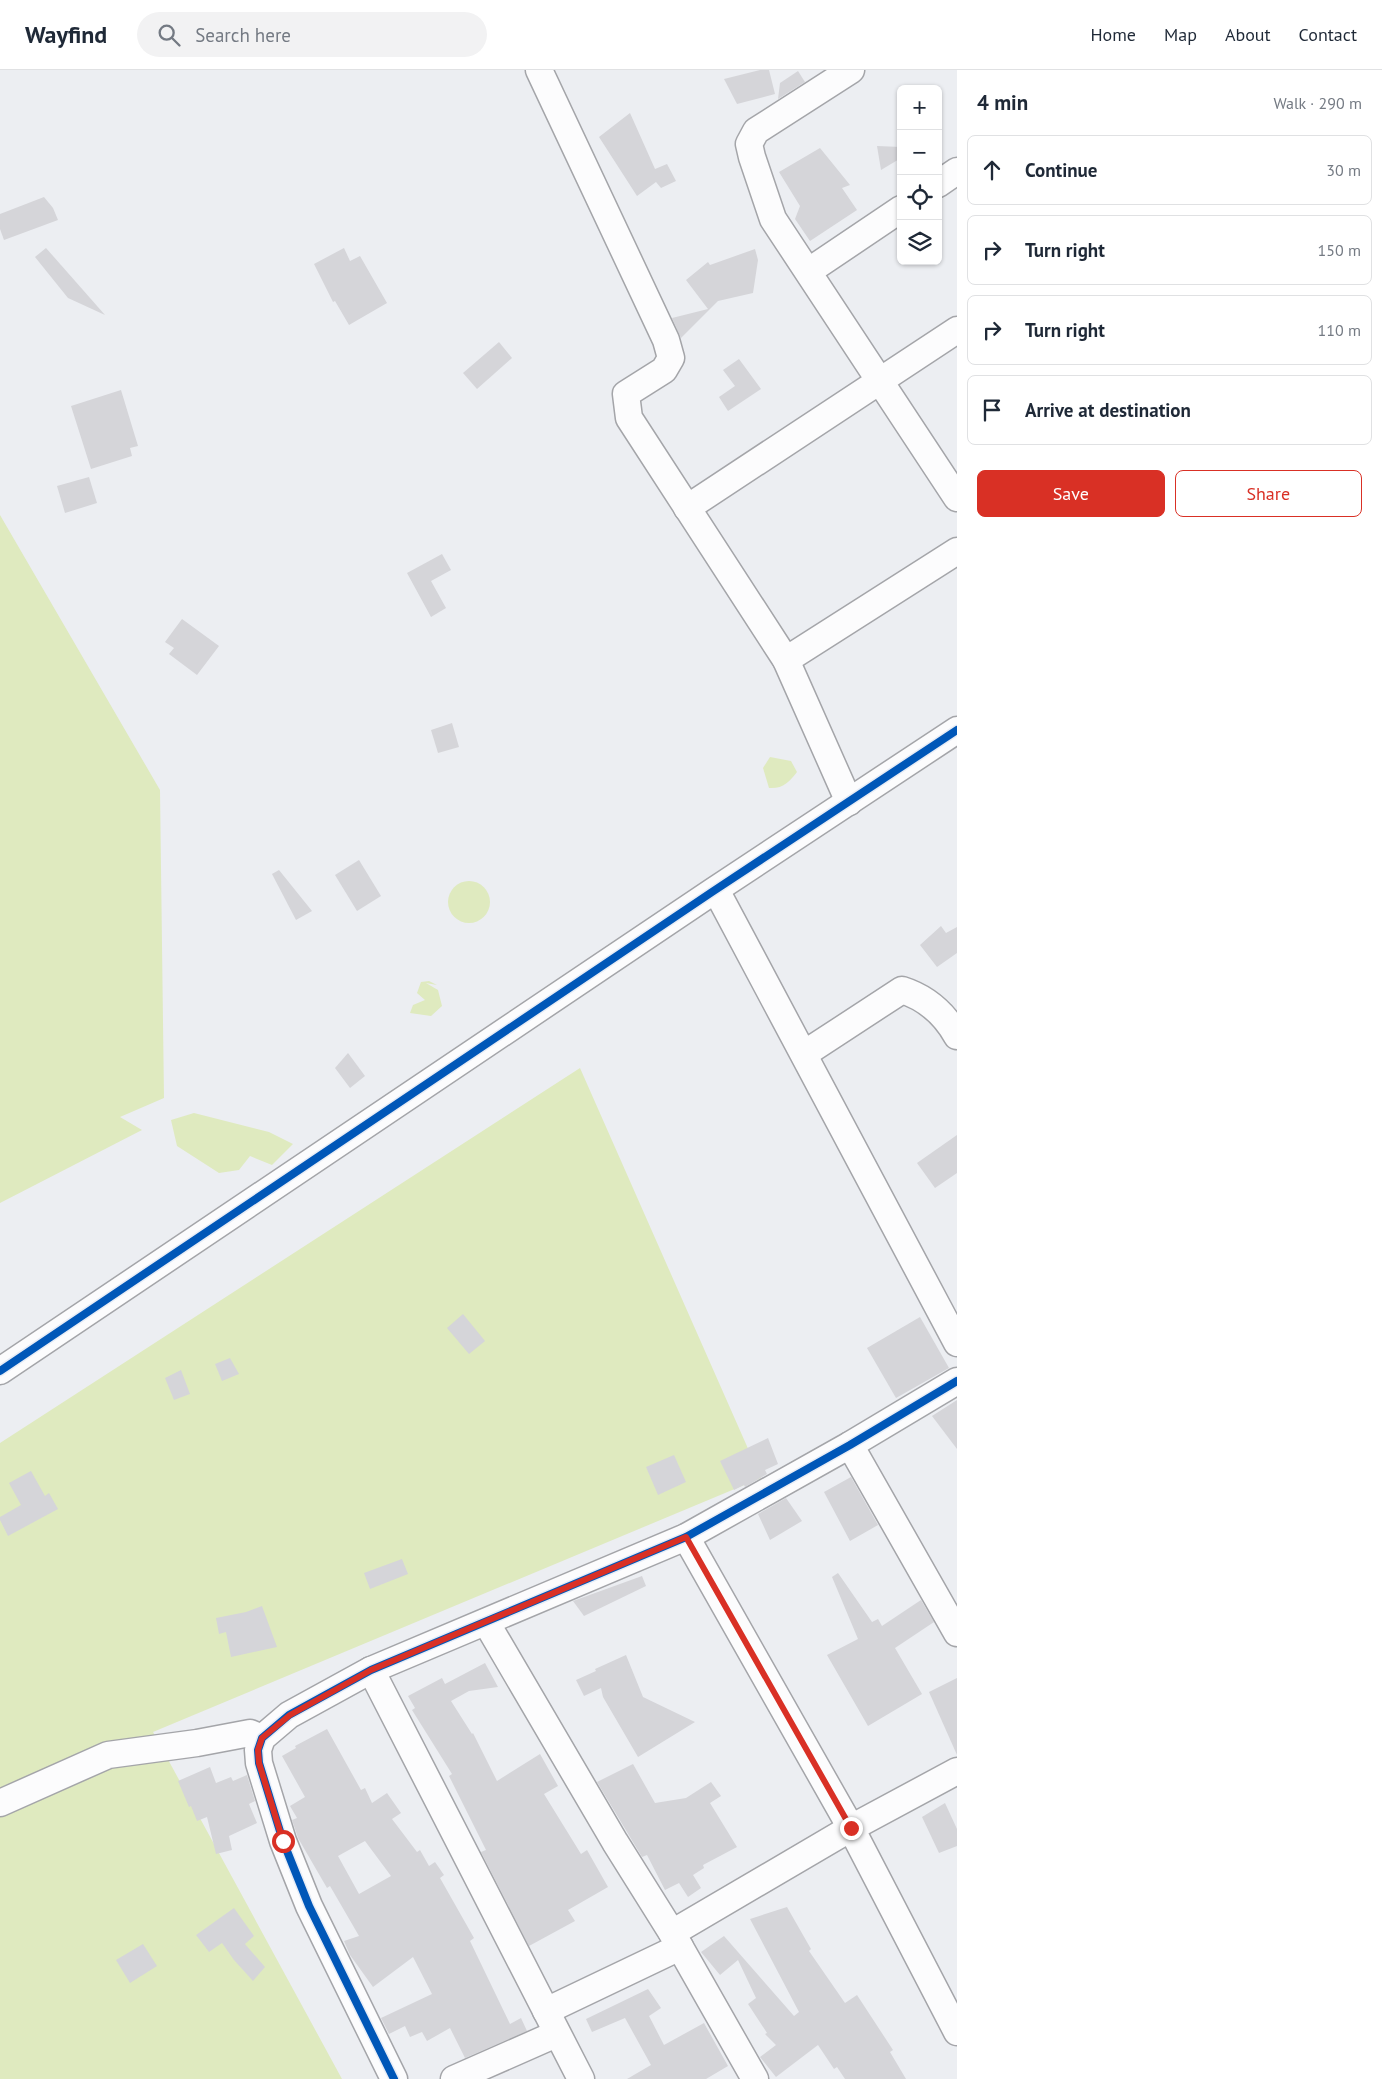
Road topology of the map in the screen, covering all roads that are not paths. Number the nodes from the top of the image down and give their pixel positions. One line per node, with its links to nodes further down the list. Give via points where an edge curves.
1 (539, 70): 10 (street, via 666,340 670,358 664,370 626,394 629,418)
2 (836, 74): 6 (street, via 756,131 749,144 773,219)
3 (957, 172): 4 (street)
4 (942, 181)
5 (897, 212): 6 (street)
6 (809, 271): 8 (street)
7 (957, 330): 8 (street)
8 (881, 382): 9 (street); 10 (street)
9 (957, 498)
10 (687, 508): 12 (street)
11 (957, 550): 12 (street)
12 (786, 660): 14 (street)
13 (957, 730): 14 (street)
14 (848, 802): 15 (street)
15 (716, 890): 17 (street); 19 (street)
16 (957, 1036): 17 (street, via 934,1006 902,990)
17 (804, 1054): 18 (street)
18 (957, 1343)
19 (0, 1371)
20 (957, 1381): 21 (street)
21 (850, 1445): 22 (street); 24 (street)
22 (686, 1537): 23 (street); 29 (street)
23 (486, 1622): 25 (street); 30 (street)
24 (957, 1633)
25 (371, 1670): 26 (street, via 290,1715); 31 (street)
26 (262, 1738): 28 (street, via 250,1733 108,1756); 33 (street, via 258,1750 259,1763 283,1841 309,1906)
27 (957, 1771): 29 (street)
28 (0, 1803)
29 (851, 1828): 30 (street); 32 (street)
30 (676, 1940): 31 (street); 36 (street)
31 (551, 2022): 34 (street); 35 (street)
32 (957, 2032)
33 (394, 2079)
34 (454, 2079)
35 (581, 2079)
36 (755, 2079)

